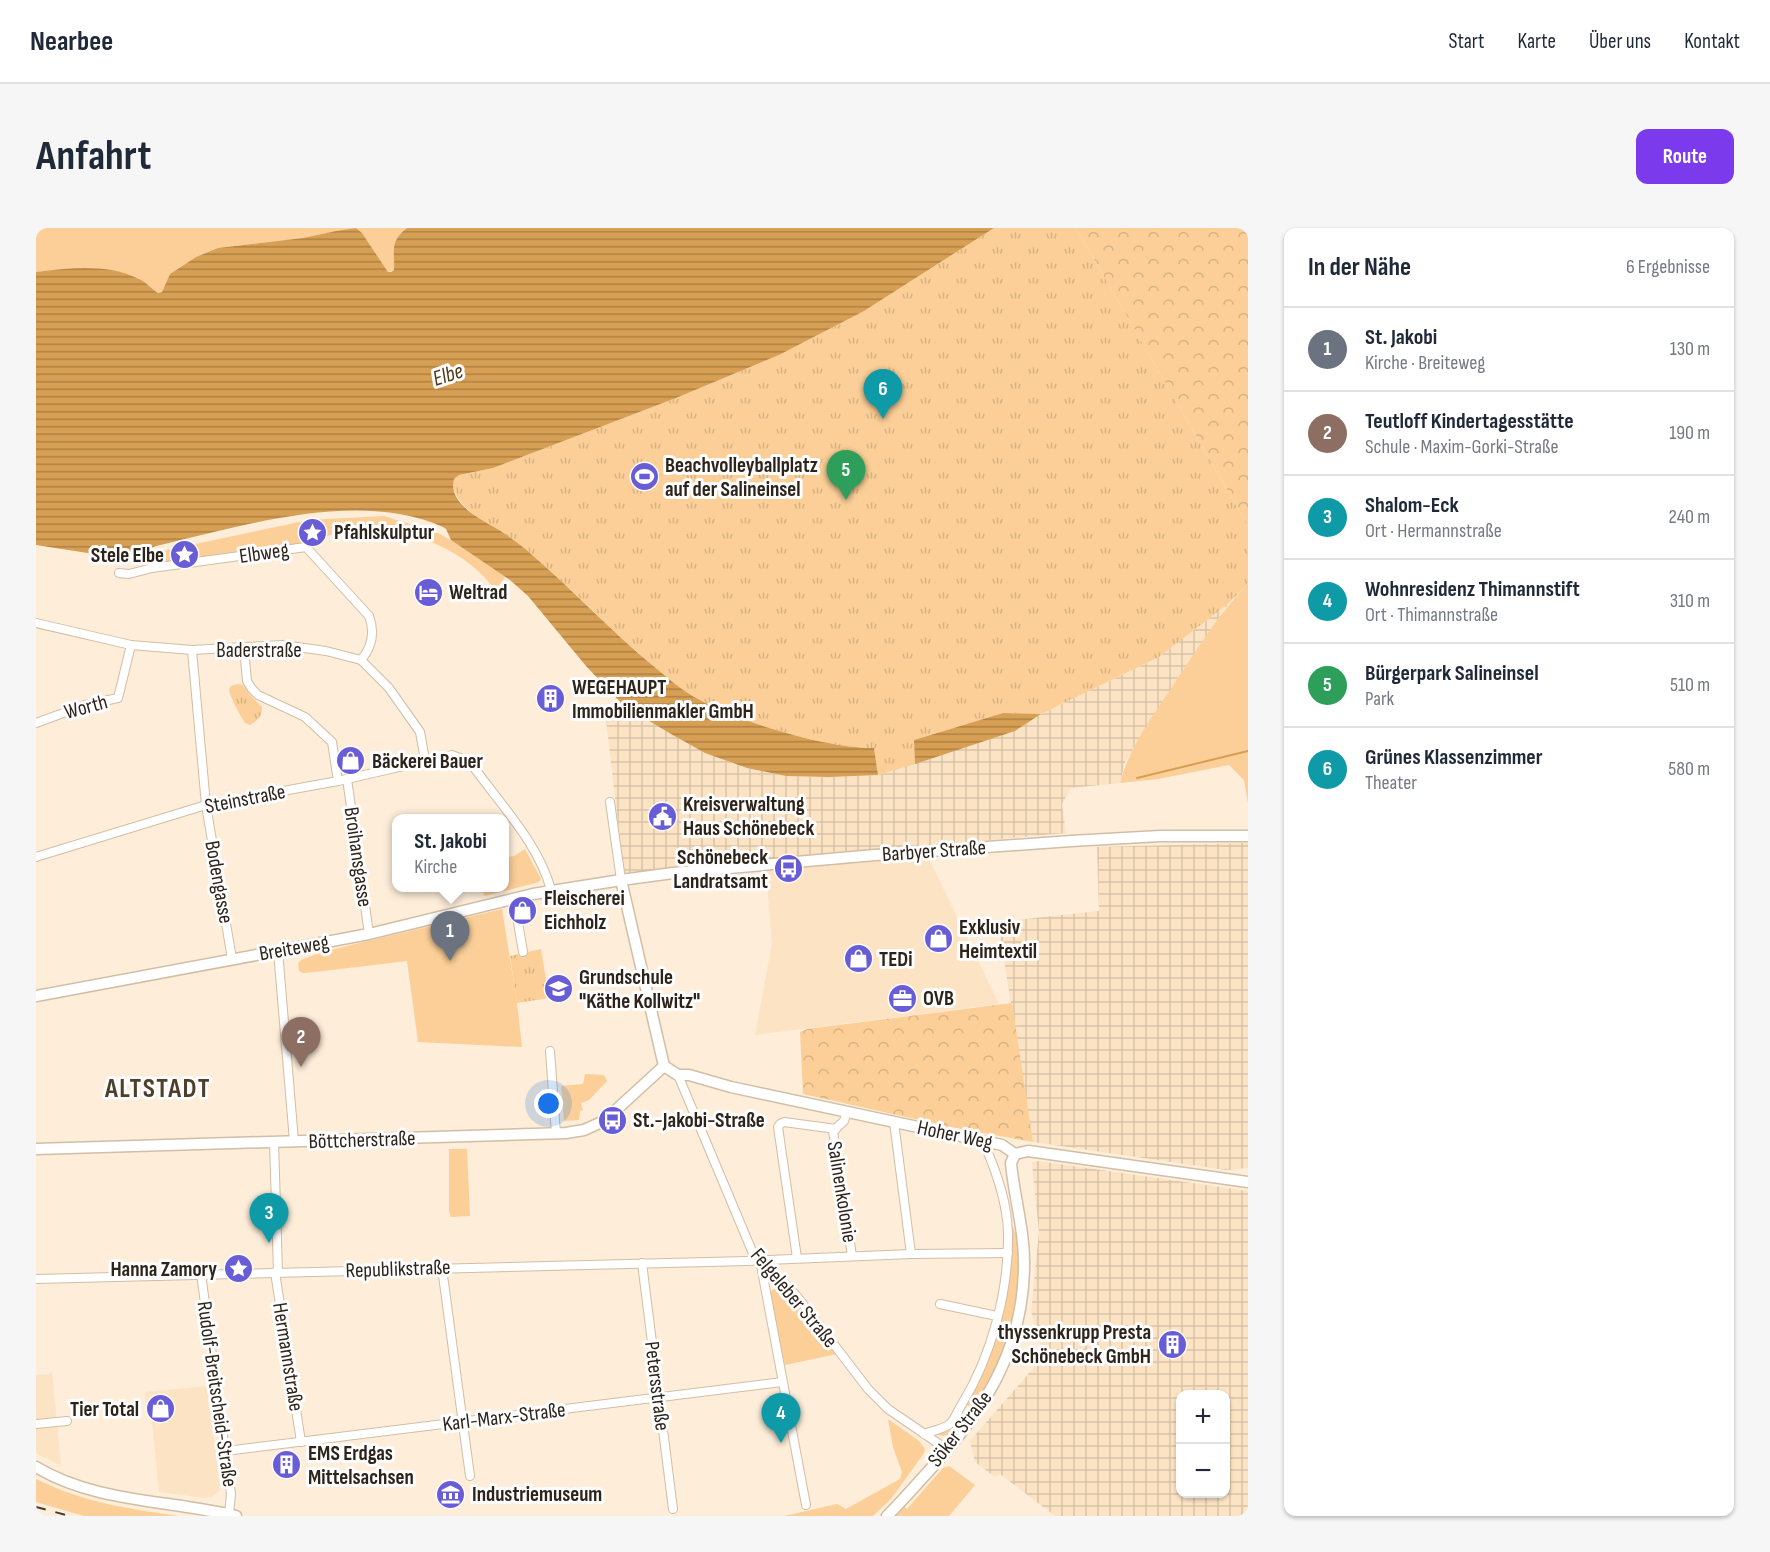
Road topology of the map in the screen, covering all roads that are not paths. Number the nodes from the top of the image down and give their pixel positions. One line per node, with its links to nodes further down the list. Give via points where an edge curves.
1 (119, 573): 6 (street, Elbweg, via 306,547 369,616 370,647)
2 (36, 622): 3 (street, Baderstraße)
3 (131, 645): 5 (street, Baderstraße); 7 (street, Worth, via 118,698)
4 (244, 648): 5 (street, Baderstraße); 6 (street, Baderstraße, via 284,645); 10 (street, via 247,681 252,689 305,717 332,742)
5 (192, 650): 12 (street, Bodengasse)
6 (361, 660): 8 (street, Baderstraße, via 389,688 420,732)
7 (36, 723)
8 (425, 760): 9 (street, Steinstraße); 13 (street, Steinstraße, via 457,756 472,766)
9 (347, 779): 10 (street, Steinstraße); 20 (street, Broihansgasse)
10 (338, 781): 12 (street, Steinstraße)
11 (610, 802): 17 (street)
12 (206, 805): 16 (street, Steinstraße); 23 (street, Bodengasse)
13 (508, 814)
14 (509, 815): 18 (street, Steinstraße, via 524,835)
15 (1248, 836): 17 (street, Barbyer Straße, via 1071,841)
16 (36, 858)
17 (621, 880): 18 (street, Barbyer Straße); 26 (street)
18 (551, 890): 19 (street, Breiteweg)
19 (514, 898): 20 (street, Breiteweg); 22 (street)
20 (369, 934): 21 (street, Breiteweg)
21 (278, 951): 23 (street, Breiteweg); 33 (street)
22 (523, 952)
23 (232, 959): 24 (street, Breiteweg)
24 (36, 996)
25 (550, 1051): 31 (street)
26 (664, 1066): 27 (street, Hoher Weg); 31 (street, Böttcherstraße, via 604,1121 584,1130)
27 (678, 1075): 28 (street, Hoher Weg); 42 (street, Felgeleber Straße, via 748,1243)
28 (847, 1111): 29 (street, Hoher Weg); 30 (street, Salinenkolonie)
29 (894, 1122): 34 (street, Hoher Weg); 39 (street)
30 (836, 1129): 40 (street, Salinenkolonie, via 833,1131); 41 (street, Salinenkolonie, via 784,1122 778,1127)
31 (556, 1134): 33 (street, Böttcherstraße)
32 (274, 1142): 33 (street, Böttcherstraße); 35 (street, Böttcherstraße); 45 (street, Hermannstraße)
33 (294, 1142)
34 (988, 1142): 36 (street, Hoher Weg); 38 (street, via 986,1149 1004,1197)
35 (36, 1149)
36 (1015, 1154): 37 (street, Hoher Weg, via 1028,1151); 57 (street, Söker Straße, via 1011,1163 1024,1264 1018,1320 995,1384)
37 (1248, 1182)
38 (1008, 1253): 39 (street, Salinenkolonie); 49 (street)
39 (911, 1254): 40 (street, Salinenkolonie)
40 (852, 1256): 41 (street, Salinenkolonie)
41 (797, 1258): 42 (street, Salinenkolonie)
42 (760, 1260): 43 (street, Republikstraße); 50 (street); 55 (street, Felgeleber Straße, via 796,1296 868,1389 888,1409)
43 (642, 1263): 44 (street, Republikstraße); 51 (street, Petersstraße)
44 (442, 1268): 45 (street, Republikstraße); 53 (street)
45 (277, 1272): 46 (street, Republikstraße); 56 (street, Hermannstraße)
46 (201, 1274): 47 (street, Republikstraße); 58 (street, Rudolf-Breitscheid-Straße)
47 (36, 1279)
48 (940, 1304): 49 (street)
49 (997, 1316): 55 (street, via 977,1375 952,1421)
50 (782, 1382): 51 (street, Karl-Marx-Straße); 61 (street)
51 (658, 1398): 53 (street, Karl-Marx-Straße); 62 (street, Petersstraße)
52 (67, 1421): 54 (street)
53 (464, 1422): 56 (street, Karl-Marx-Straße); 60 (street)
54 (36, 1424)
55 (924, 1434): 57 (street, Felgeleber Straße)
56 (301, 1442): 58 (street, Karl-Marx-Straße)
57 (948, 1450): 64 (street, Söker Straße)
58 (226, 1451): 63 (street, Rudolf-Breitscheid-Straße)
59 (36, 1467): 63 (street, via 100,1493)
60 (470, 1476)
61 (806, 1505)
62 (673, 1509)
63 (233, 1515)
64 (886, 1516)

